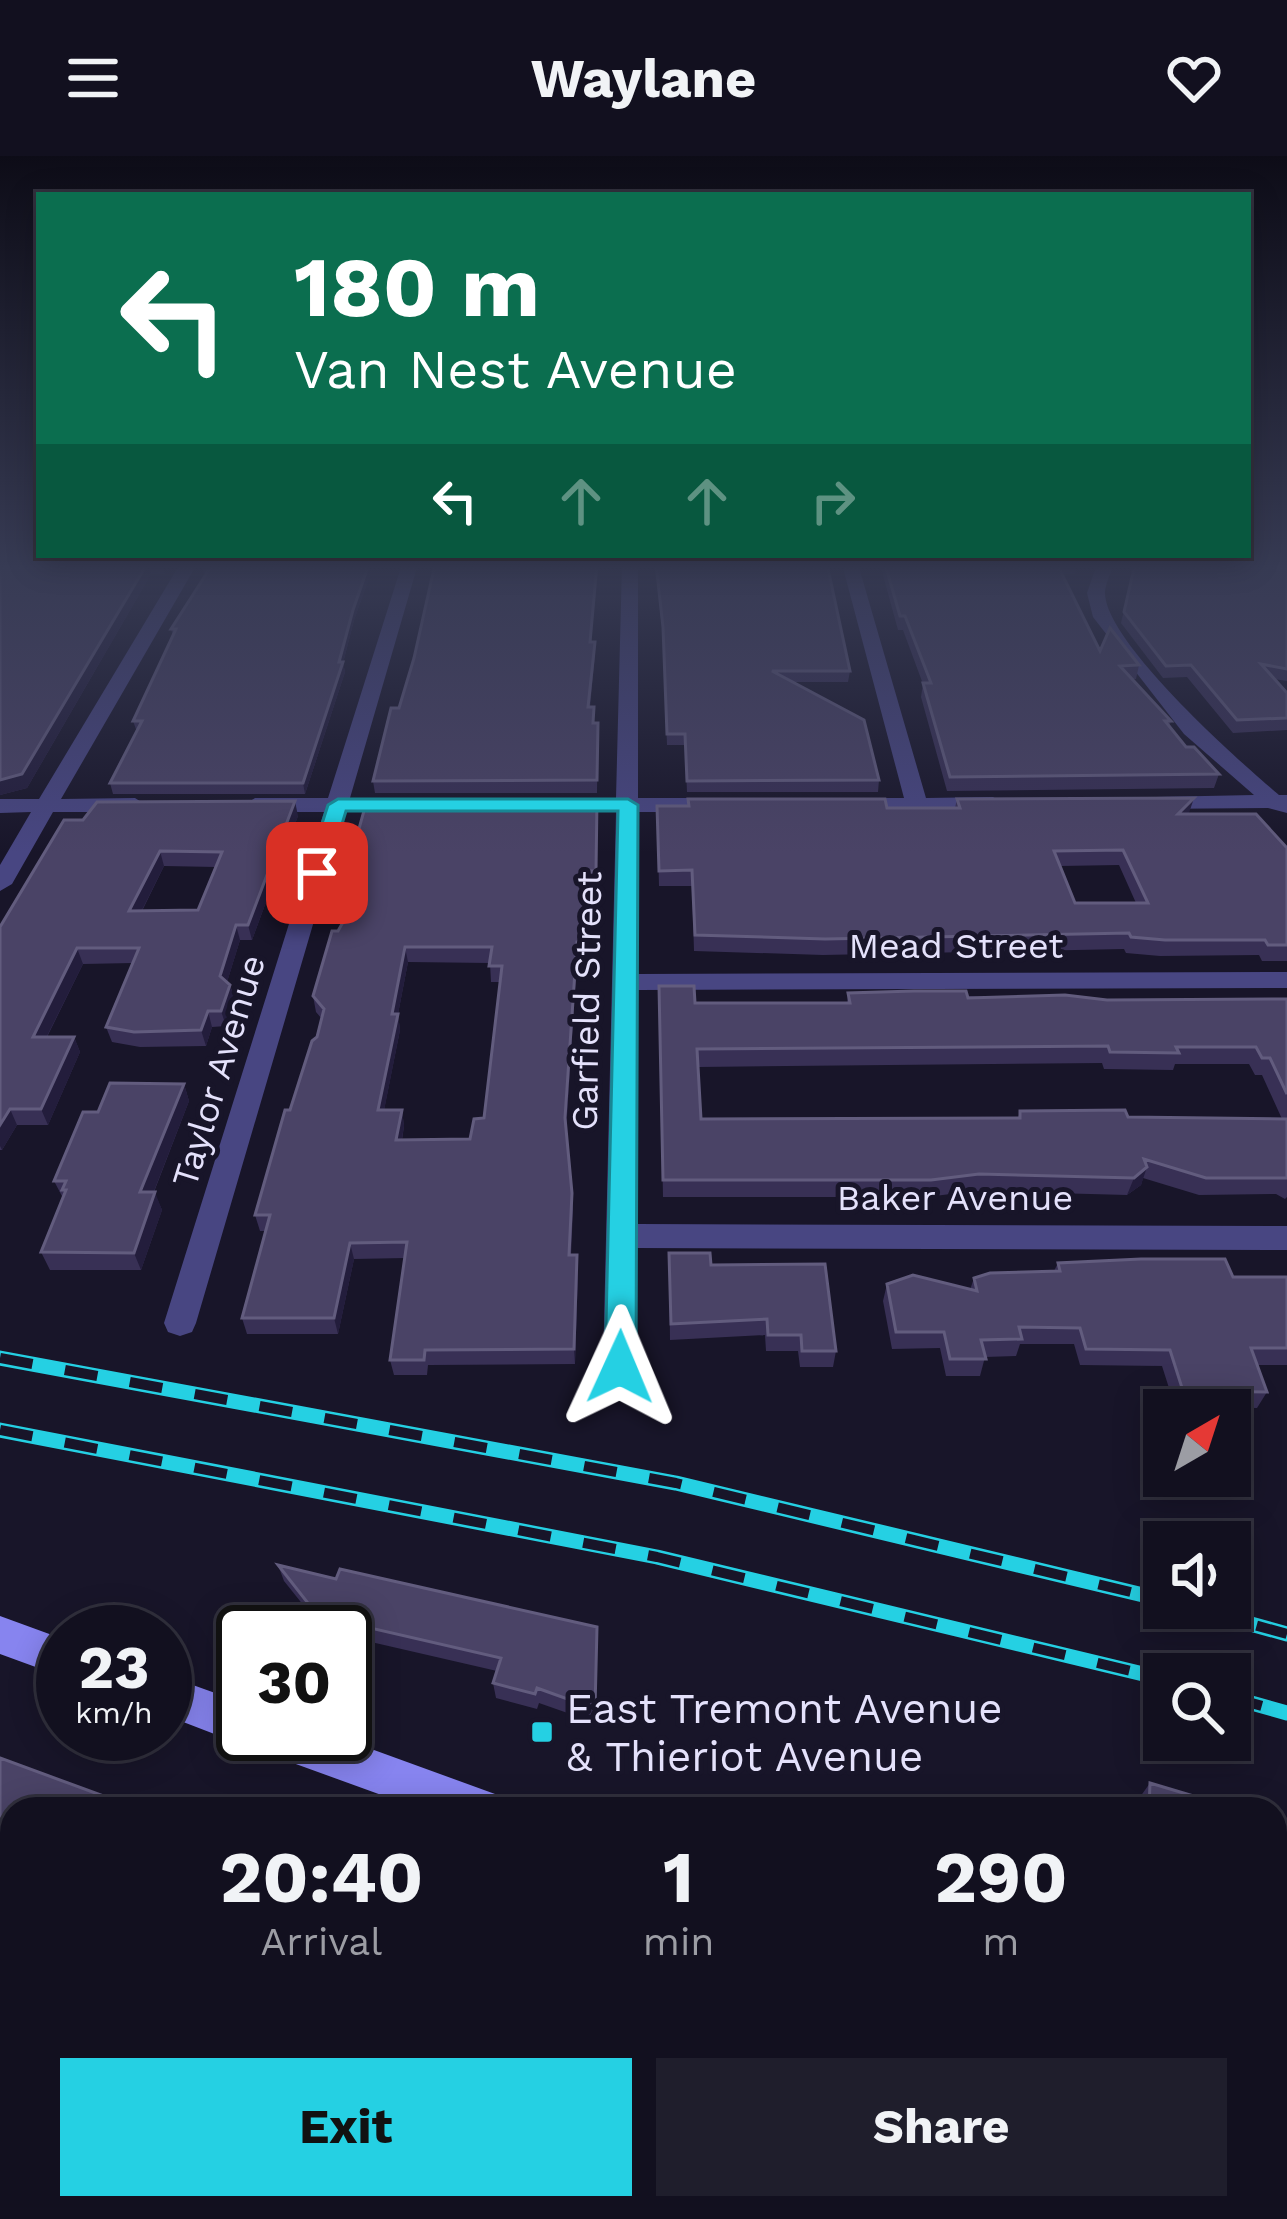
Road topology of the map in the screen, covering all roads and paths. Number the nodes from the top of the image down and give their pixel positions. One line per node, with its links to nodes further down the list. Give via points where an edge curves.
1 (133, 660): 18 (street)
2 (381, 660): 9 (street, Taylor Avenue)
3 (629, 660): 12 (street, Garfield Street)
4 (877, 660): 15 (street)
5 (1136, 660): 16 (street, via 1183,721)
6 (1010, 804): 15 (street)
7 (1127, 804): 16 (street)
8 (225, 805): 9 (street)
9 (338, 805): 10 (street); 25 (street, Taylor Avenue)
10 (426, 805)
11 (537, 805): 12 (street)
12 (628, 805): 13 (street); 22 (street, Garfield Street)
13 (757, 805)
14 (826, 805): 15 (street)
15 (917, 805)
16 (1283, 805)
17 (0, 806): 18 (street)
18 (47, 806): 19 (street); 20 (street)
19 (158, 806)
20 (0, 884)
21 (1287, 980): 22 (street, Mead Street)
22 (626, 982): 23 (street, Garfield Street)
23 (622, 1236): 24 (street, Baker Avenue); 26 (street, Garfield Street)
24 (1287, 1238)
25 (180, 1323)
26 (620, 1367)
27 (0, 1635): 28 (main road)
28 (36, 1648)
29 (332, 1761): 30 (main road)
30 (413, 1797)

